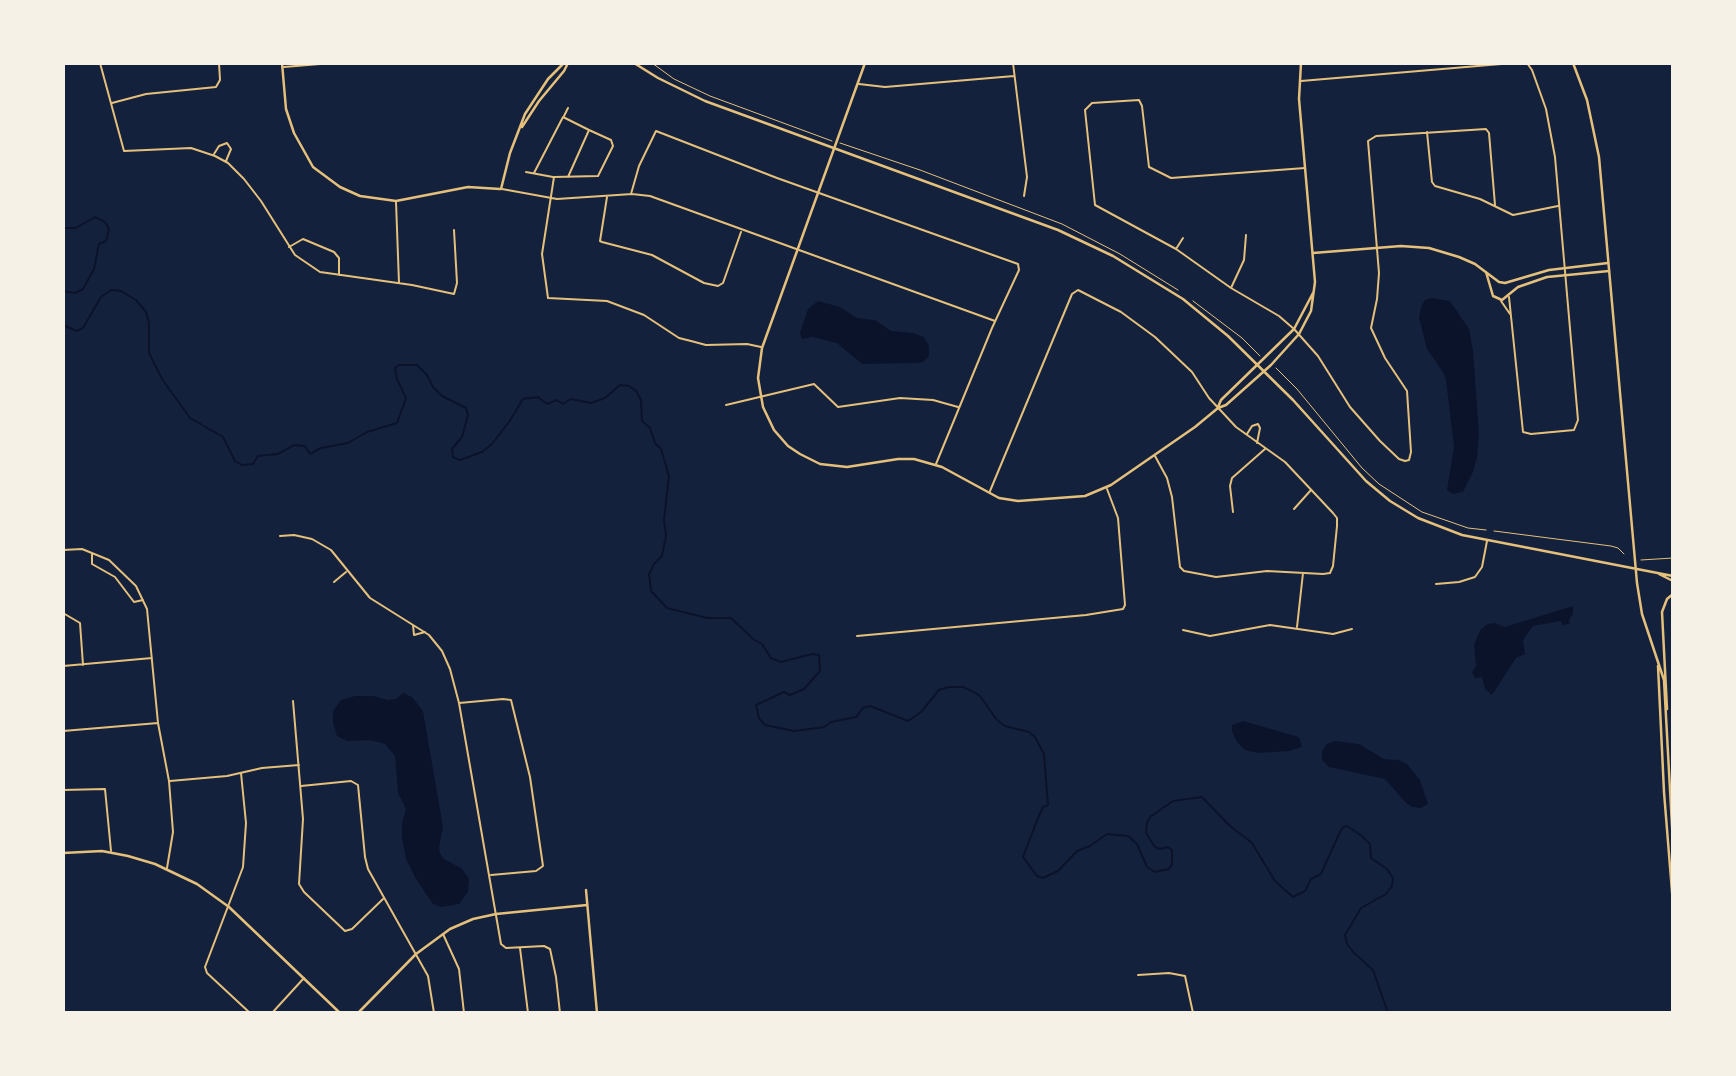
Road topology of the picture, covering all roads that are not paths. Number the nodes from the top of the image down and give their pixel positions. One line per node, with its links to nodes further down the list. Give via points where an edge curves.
1 (100, 63): 16 (street)
2 (219, 63): 16 (street, via 218,85 213,88 146,94)
3 (332, 63): 12 (street)
4 (566, 63): 19 (street); 19 (street, via 548,79)
5 (634, 63): 22 (street, via 705,101)
6 (864, 63): 15 (street)
7 (1013, 63): 13 (street)
8 (1301, 63): 14 (street)
9 (1513, 63): 14 (street)
10 (1527, 63): 38 (street, via 1553,136)
11 (1573, 63): 48 (street, via 1587,100 1599,157)
12 (282, 65): 36 (street, via 290,126 313,167 351,193)
13 (1014, 76): 15 (street, via 885,88); 34 (street, via 1027,177)
14 (1300, 81): 25 (street)
15 (858, 83): 22 (street)
16 (112, 103): 23 (street, via 124,152 191,148)
17 (568, 108): 18 (street)
18 (563, 117): 20 (street); 27 (street)
19 (520, 130): 30 (street)
20 (589, 130): 29 (street); 29 (street, via 611,140 598,176)
21 (1427, 132): 37 (street, via 1433,185); 37 (street, via 1486,129); 44 (street, via 1373,136 1368,141)
22 (834, 149): 31 (street); 69 (street, via 1058,230 1113,256 1183,299)
23 (213, 155): 24 (street); 24 (street, via 227,143 231,149)
24 (225, 162): 43 (street, via 261,201)
25 (1305, 168): 45 (street, via 1178,179 1148,164 1141,102 1087,106 1095,205); 47 (street)
26 (526, 172): 27 (street)
27 (534, 173): 28 (street)
28 (554, 177): 29 (street); 35 (street)
29 (567, 177)
30 (501, 189): 35 (street); 36 (street, via 468,187)
31 (818, 193): 32 (street, via 656,131); 46 (street); 65 (street, via 1016,262 1020,267)
32 (631, 194): 33 (street); 40 (street, via 650,196)
33 (607, 196): 35 (street); 40 (street, via 600,240 652,255 704,283 721,285)
34 (1024, 196)
35 (550, 197): 68 (street, via 542,254 550,299 607,301 644,314 679,338 706,345)
36 (396, 201): 56 (street)
37 (1495, 205): 38 (street, via 1513,215)
38 (1559, 206): 49 (street)
39 (454, 230): 56 (street, via 454,294)
40 (742, 231): 46 (street)
41 (1246, 235): 58 (street, via 1244,260)
42 (1183, 238): 45 (street)
43 (289, 247): 53 (street, via 307,265); 53 (street, via 303,239 334,253 339,258)
44 (1377, 247): 47 (street); 51 (street, via 1429,248); 67 (street, via 1378,290 1371,328 1407,391 1409,460 1399,459 1350,407)
45 (1176, 249): 58 (street)
46 (797, 250): 65 (street); 68 (street)
47 (1313, 253): 54 (street)
48 (1608, 263): 49 (street); 50 (street)
49 (1565, 267): 52 (street); 57 (street)
50 (1609, 271): 52 (street); 89 (street)
51 (1486, 272): 55 (street); 59 (street)
52 (1566, 274): 60 (street, via 1536,280); 64 (street, via 1577,428 1524,434)
53 (339, 276): 56 (street)
54 (1315, 282): 66 (street); 67 (street, via 1311,311)
55 (1499, 282): 57 (street); 59 (street)
56 (399, 283)
57 (1505, 283): 60 (street)
58 (1231, 288): 62 (street)
59 (1492, 289): 61 (street, via 1494,298)
60 (1510, 293): 61 (street); 64 (street)
61 (1500, 300): 64 (street)
62 (1265, 306): 63 (street); 66 (street)
63 (1260, 313)
64 (1511, 314)
65 (996, 321): 73 (street)
66 (1294, 329): 67 (street); 69 (street)
67 (1299, 334): 70 (street)
68 (762, 348): 71 (street)
69 (1259, 365): 70 (street); 74 (street)
70 (1264, 371): 74 (street); 86 (street, via 1390,501 1434,525)
71 (760, 397): 72 (street); 73 (street, via 814,384 838,407 900,398); 79 (street, via 781,439 820,464 846,467 906,459)
72 (726, 405)
73 (959, 407): 79 (street)
74 (1218, 408): 75 (street); 78 (street); 82 (street, via 1192,372 1155,337 1109,306 1076,291)
75 (1246, 435): 76 (street); 76 (street, via 1258,424)
76 (1257, 443): 77 (street)
77 (1265, 448): 81 (street); 84 (street, via 1232,478)
78 (1155, 455): 80 (street); 91 (street, via 1172,497 1181,570 1216,577)
79 (936, 465): 82 (street)
80 (1106, 488): 82 (street, via 1079,497 1027,501); 103 (street, via 1118,518 1124,609)
81 (1312, 489): 83 (street); 91 (street, via 1337,518 1333,566 1330,573)
82 (989, 494)
83 (1294, 509)
84 (1233, 512)
85 (280, 536): 90 (street, via 294,535 322,544)
86 (1487, 540): 89 (street); 94 (street, via 1482,567 1475,577)
87 (63, 550): 88 (street)
88 (92, 553): 96 (street, via 120,568); 96 (street, via 92,564 115,577 134,602)
89 (1636, 569): 92 (street); 107 (street, via 1642,614)
90 (347, 571): 93 (street); 98 (street, via 370,598)
91 (1303, 572): 99 (street)
92 (1673, 578)
93 (334, 582)
94 (1436, 584)
95 (1673, 594): 111 (street, via 1662,612)
96 (143, 600): 104 (street)
97 (63, 613): 105 (street, via 79,623)
98 (413, 624): 102 (street); 102 (street, via 414,635)
99 (1297, 627): 100 (street, via 1333,634); 101 (street, via 1261,626 1210,636)
100 (1352, 629)
101 (1183, 630)
102 (425, 632): 109 (street, via 442,651)
103 (857, 636)
104 (152, 658): 105 (street); 110 (street)
105 (83, 665): 106 (street)
106 (63, 666)
107 (1658, 666): 111 (street, via 1664,680); 125 (street)
108 (293, 701): 113 (street)
109 (459, 703): 122 (street); 122 (street, via 512,700 530,777 542,868)
110 (158, 723): 112 (street); 115 (street)
111 (1667, 723): 118 (street)
112 (63, 731)
113 (299, 765): 114 (street); 116 (street)
114 (241, 773): 115 (street); 127 (street, via 244,857)
115 (169, 781): 121 (street, via 173,838)
116 (301, 786): 124 (street, via 356,783 359,787 366,863); 124 (street, via 302,890 348,932)
117 (63, 790): 119 (street, via 104,789)
118 (1673, 844)
119 (111, 852): 120 (street); 121 (street)
120 (63, 853)
121 (167, 869): 127 (street)
122 (489, 875): 128 (street)
123 (586, 890): 126 (street)
124 (384, 898): 131 (street)
125 (1673, 904)
126 (587, 905): 128 (street); 142 (street)
127 (229, 907): 133 (street); 134 (street, via 206,970)
128 (496, 914): 129 (street); 130 (street, via 500,944)
129 (443, 933): 131 (street); 139 (street, via 459,969)
130 (520, 948): 140 (street); 141 (street, via 544,946 552,952)
131 (416, 954): 137 (street); 138 (street, via 431,984)
132 (1138, 975): 143 (street, via 1170,972 1185,976)
133 (304, 978): 135 (street); 136 (street)
134 (250, 1013)
135 (272, 1013)
136 (340, 1013)
137 (359, 1013)
138 (434, 1013)
139 (464, 1013)
140 (528, 1013)
141 (560, 1013)
142 (597, 1013)
143 (1193, 1013)

